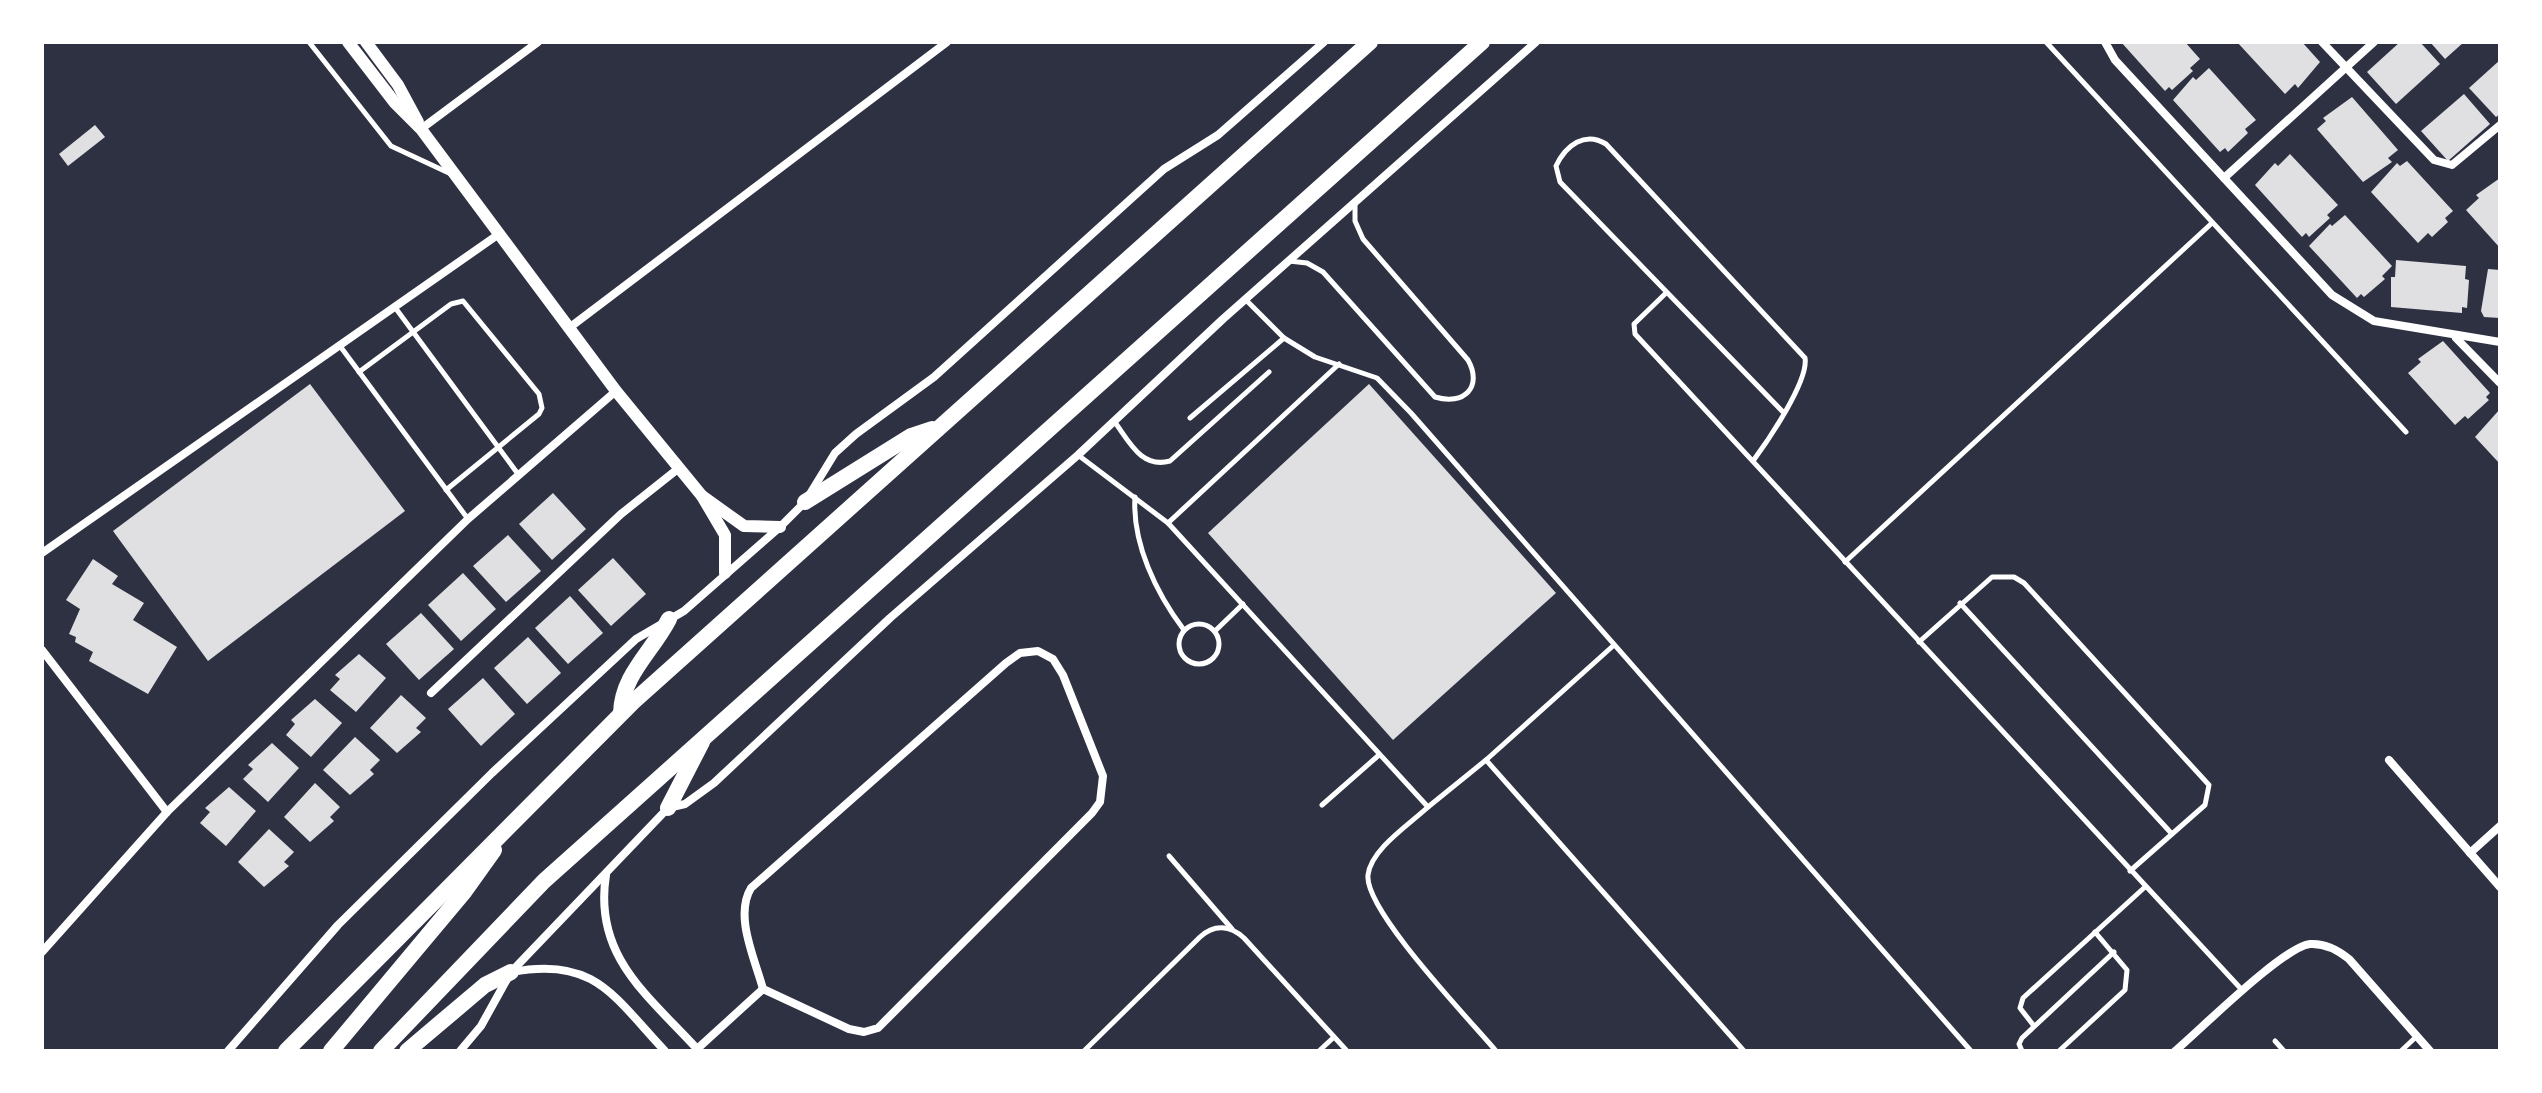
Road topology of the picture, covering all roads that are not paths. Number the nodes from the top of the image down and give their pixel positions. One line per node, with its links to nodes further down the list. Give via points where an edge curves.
1 (309, 42): 17 (lane, via 391,146)
2 (348, 42): 16 (street)
3 (366, 42): 16 (street, via 398,85)
4 (538, 42): 16 (street)
5 (947, 42): 26 (street)
6 (1324, 42): 50 (street, via 1218,135 1164,169 934,377 856,434 825,467)
7 (1370, 42): 40 (main road)
8 (1482, 42): 67 (main road)
9 (1536, 42): 19 (street)
10 (2046, 42): 20 (lane)
11 (2105, 42): 18 (street, via 2115,60)
12 (2322, 42): 14 (street)
13 (2374, 42): 14 (street)
14 (2347, 67): 15 (street, via 2440,163 2452,165); 18 (street)
15 (2500, 125)
16 (421, 129): 17 (street)
17 (456, 177): 21 (street)
18 (2224, 178): 28 (street, via 2332,295 2374,321)
19 (1355, 202): 22 (street); 22 (lane, via 1355,221 1363,239 1475,372 1462,397 1435,397 1323,272)
20 (2212, 223): 41 (lane); 55 (lane)
21 (499, 234): 25 (street); 26 (street)
22 (1288, 261): 24 (street)
23 (1666, 293): 37 (lane); 37 (lane, via 1560,182 1560,157 1582,138 1606,144 1802,354 1806,369); 44 (lane, via 1634,324 1635,334)
24 (1246, 300): 29 (lane); 39 (street)
25 (394, 306): 27 (lane); 31 (street)
26 (569, 328): 36 (street)
27 (413, 332): 33 (lane); 42 (lane); 42 (lane, via 463,301 539,394 539,414)
28 (2456, 337): 30 (street); 35 (street)
29 (1284, 338): 32 (lane); 38 (lane)
30 (2500, 342)
31 (339, 345): 33 (lane); 54 (street)
32 (1339, 364): 52 (lane); 63 (lane, via 1377,378)
33 (359, 372): 47 (lane)
34 (1269, 372): 39 (lane, via 1170,461 1146,462)
35 (2500, 383)
36 (616, 391): 45 (street); 46 (street)
37 (1783, 412): 44 (lane)
38 (1190, 418)
39 (1114, 421): 43 (street)
40 (937, 429): 50 (main road, via 911,436); 66 (main road)
41 (2406, 432)
42 (499, 448): 46 (lane); 47 (lane)
43 (1078, 455): 49 (lane); 73 (street, via 890,618 714,783 685,804)
44 (1752, 461): 55 (lane)
45 (679, 468): 48 (street); 65 (street, via 621,514)
46 (519, 475): 51 (street)
47 (446, 490): 51 (lane)
48 (702, 496): 53 (street, via 744,526); 56 (street, via 725,535)
49 (1135, 496): 52 (lane); 60 (lane, via 1133,525 1165,605)
50 (805, 502): 53 (street)
51 (468, 519): 74 (street)
52 (1168, 523): 58 (lane)
53 (780, 527): 56 (street)
54 (42, 553)
55 (1845, 562): 62 (lane)
56 (725, 573): 59 (street)
57 (1960, 603): 62 (lane); 77 (lane); 77 (lane, via 1992,577 2024,583 2205,779 2209,799)
58 (1243, 604): 61 (lane); 68 (lane)
59 (669, 619): 66 (main road, via 627,679); 96 (street, via 636,639 492,773 338,925)
60 (1184, 630): 61 (lane, via 1197,624); 61 (lane, via 1179,641 1182,653 1197,664 1210,661 1218,651)
61 (1215, 631)
62 (1919, 642): 80 (lane)
63 (1614, 645): 69 (lane); 108 (lane)
64 (42, 650): 74 (street)
65 (431, 693)
66 (621, 713): 75 (main road)
67 (708, 730): 73 (main road); 99 (main road, via 521,902)
68 (1379, 755): 71 (lane); 72 (lane)
69 (1486, 760): 72 (lane); 107 (lane)
70 (2389, 760): 78 (street)
71 (1322, 805)
72 (1428, 807): 106 (lane, via 1375,857 1368,875 1373,898 1389,926)
73 (668, 808): 81 (street)
74 (167, 812): 86 (street)
75 (518, 816): 97 (main road); 98 (main road, via 464,892)
76 (2500, 826): 78 (street)
77 (2172, 834): 80 (lane)
78 (2470, 853): 83 (street)
79 (1169, 856): 84 (lane)
80 (2130, 871): 82 (lane)
81 (606, 875): 88 (street); 95 (street, via 602,909 612,949)
82 (2145, 887): 85 (lane); 90 (lane)
83 (2500, 887)
84 (1233, 929): 93 (lane); 103 (lane, via 1205,932)
85 (2095, 932): 87 (lane); 91 (lane, via 2021,1001 2020,1008)
86 (42, 952)
87 (2114, 952): 91 (lane); 110 (lane, via 2127,970 2125,990)
88 (511, 972): 100 (main road, via 485,985); 101 (street, via 481,1026); 102 (street, via 550,966 592,979)
89 (763, 989): 89 (street, via 744,914 743,900 751,888 1006,663 1020,653 1038,651 1053,659 1103,776 1100,802 1092,813 878,1028 849,1029); 95 (street)
90 (2244, 992): 92 (street, via 2296,948 2324,945 2349,959); 111 (street)
91 (2034, 1026): 109 (lane, via 2019,1040)
92 (2417, 1036): 113 (lane); 114 (street)
93 (1334, 1037): 104 (lane); 105 (lane)
94 (2275, 1041): 112 (lane)
95 (697, 1050)
96 (228, 1051)
97 (286, 1051)
98 (331, 1051)
99 (381, 1051)
100 (407, 1051)
101 (460, 1051)
102 (665, 1051)
103 (1084, 1051)
104 (1319, 1051)
105 (1347, 1051)
106 (1496, 1051)
107 (1744, 1051)
108 (1971, 1051)
109 (2022, 1051)
110 (2059, 1051)
111 (2175, 1051)
112 (2284, 1051)
113 (2401, 1051)
114 (2430, 1051)

